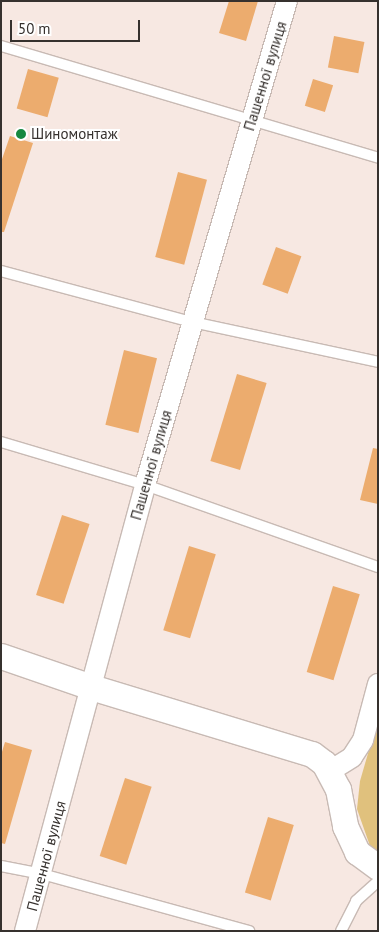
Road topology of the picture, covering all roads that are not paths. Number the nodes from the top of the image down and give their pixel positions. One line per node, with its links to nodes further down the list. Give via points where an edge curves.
1 (287, 1): 3 (street, Пашенної вулиця)
2 (1, 46): 3 (lane)
3 (251, 119): 4 (lane); 6 (street, Пашенної вулиця)
4 (378, 158)
5 (1, 271): 6 (lane)
6 (192, 322): 7 (lane); 9 (street, Пашенної вулиця)
7 (378, 362)
8 (1, 442): 9 (lane)
9 (145, 485): 10 (lane); 13 (street, Пашенної вулиця)
10 (378, 567)
11 (1, 656): 13 (street)
12 (378, 684): 14 (street, via 363,740 352,756)
13 (91, 687): 14 (street, via 312,754); 17 (street, Пашенної вулиця)
14 (330, 772): 16 (street, via 338,789 351,841 357,852)
15 (1, 866): 17 (lane)
16 (378, 867)
17 (42, 874): 19 (street, Пашенної вулиця); 20 (lane)
18 (378, 881): 21 (lane, via 356,901)
19 (25, 931)
20 (249, 931)
21 (341, 931)

